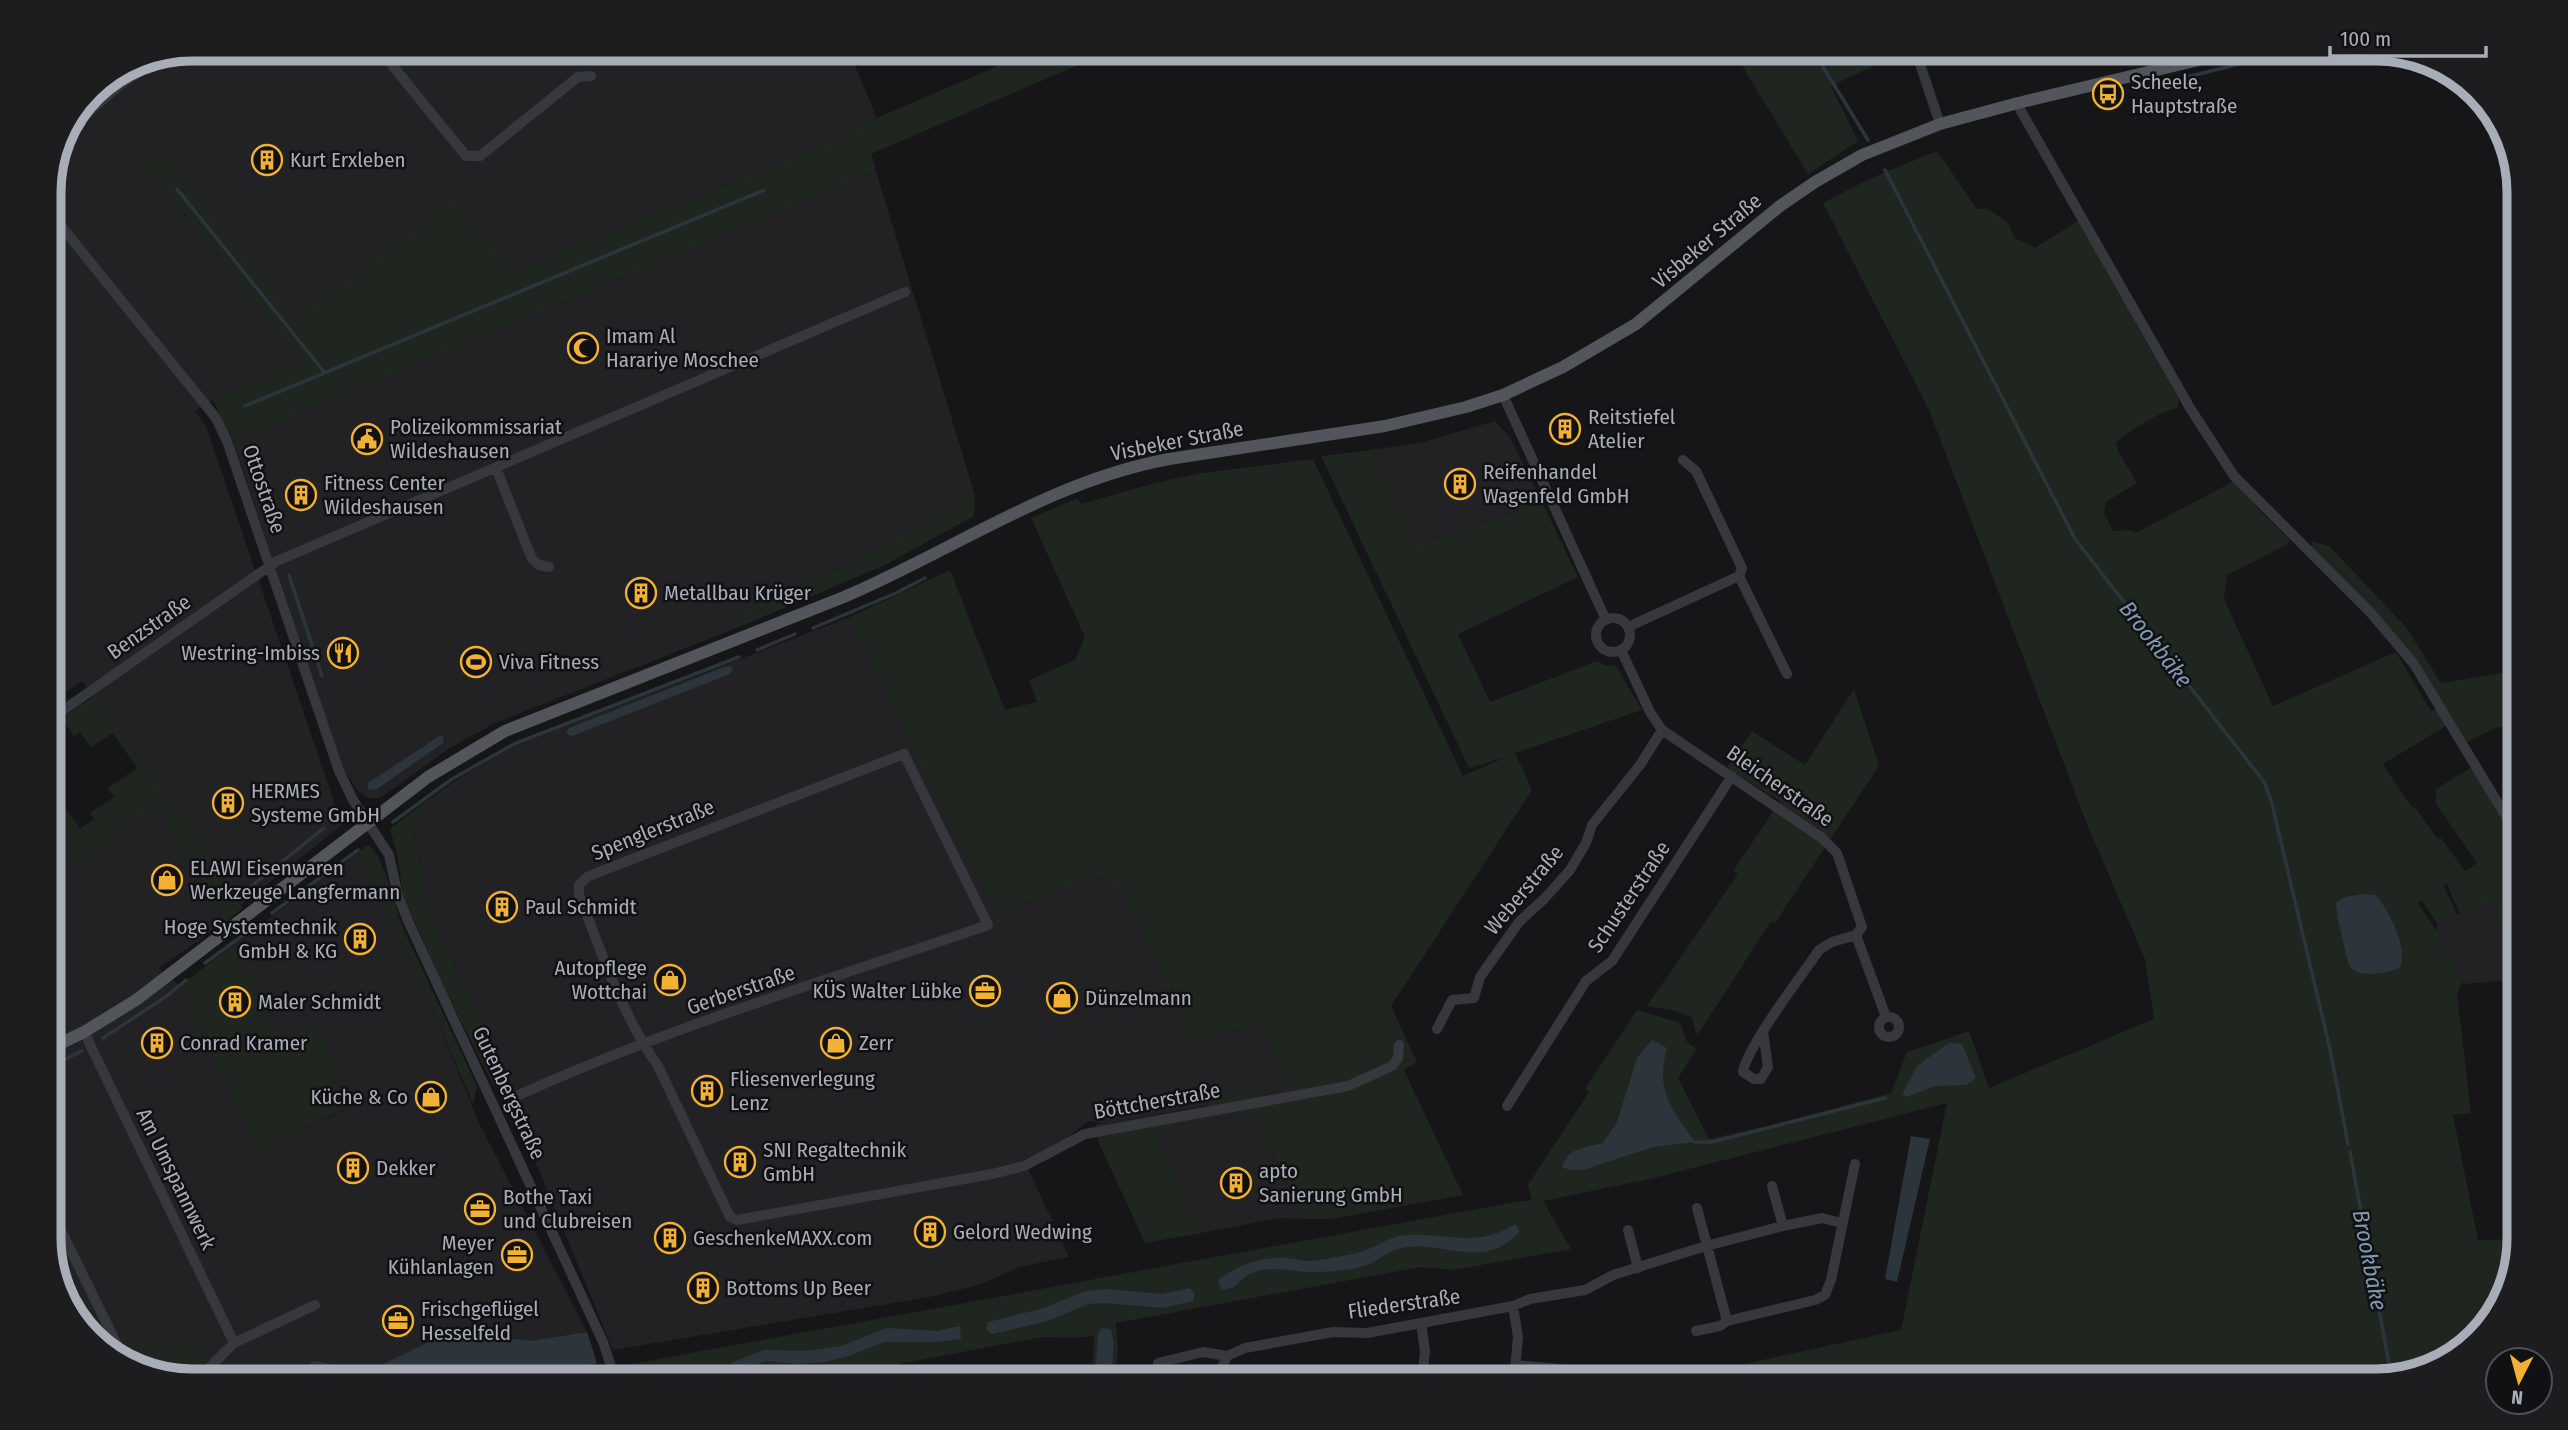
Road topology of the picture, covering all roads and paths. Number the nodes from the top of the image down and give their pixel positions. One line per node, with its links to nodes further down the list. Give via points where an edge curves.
1 (389, 61): 5 (street, via 466,156 473,157 578,77)
2 (1919, 61): 8 (street)
3 (2195, 61): 6 (main road, Visbeker Straße)
4 (135, 74): 7 (street)
5 (591, 75)
6 (2018, 103): 8 (main road, Visbeker Straße); 25 (street, via 2085,227 2229,467 2370,612 2414,664)
7 (87, 113)
8 (1940, 124): 11 (main road, Visbeker Straße, via 1862,155 1815,182 1636,324 1563,367)
9 (62, 228): 14 (street, Ottostraße, via 216,418)
10 (905, 292): 13 (street, Benzstraße)
11 (1503, 395): 17 (street); 26 (main road, Visbeker Straße, via 1385,426 1169,458 1091,479 1024,507 845,597 505,731 428,777)
12 (1683, 460): 16 (street, via 1696,471 1742,568)
13 (496, 468): 14 (street, Benzstraße); 15 (street, via 532,559)
14 (270, 565): 21 (street, Benzstraße); 26 (street, Ottostraße, via 339,771)
15 (549, 567)
16 (1739, 576): 18 (street); 20 (street)
17 (1605, 620): 18 (street, via 1621,620); 19 (street, via 1597,632 1598,642 1605,650)
18 (1628, 628): 19 (street, via 1628,642)
19 (1621, 650): 22 (street, Bleicherstraße)
20 (1787, 674)
21 (62, 711)
22 (1662, 730): 24 (street, Bleicherstraße); 29 (street, Weberstraße, via 1592,825 1570,870 1519,922 1480,977 1474,998 1452,1000)
23 (904, 754): 33 (street, Spenglerstraße, via 598,872 579,885 593,931); 33 (street, Gerberstraße, via 988,925)
24 (1732, 776): 27 (street, Bleicherstraße, via 1837,853 1862,928); 36 (street, Schusterstraße, via 1612,961 1586,981)
25 (2507, 817)
26 (367, 822): 30 (main road, Visbeker Straße, via 136,1000); 57 (street, Gutenbergstraße, via 389,855 409,923)
27 (1856, 935): 28 (street, Bleicherstraße); 31 (street, via 1819,950)
28 (1886, 1017)
29 (1437, 1029)
30 (84, 1032): 32 (main road, Visbeker Straße); 51 (street, Am Umspannwerk)
31 (1763, 1032)
32 (62, 1043)
33 (643, 1044): 34 (street, Böttcherstraße, via 658,1066 730,1217 737,1220 1024,1166 1085,1133 1348,1086 1392,1066); 35 (street, Gerberstraße)
34 (1399, 1045)
35 (510, 1099)
36 (1507, 1106)
37 (1855, 1164): 40 (street)
38 (1772, 1186): 41 (street)
39 (1697, 1208): 44 (street)
40 (1841, 1223): 41 (street, Fliederstraße, via 1822,1218); 48 (street, via 1825,1295)
41 (1783, 1226): 44 (street, Fliederstraße)
42 (1628, 1230): 45 (street)
43 (62, 1233): 52 (street)
44 (1706, 1246): 45 (street, Fliederstraße); 48 (street)
45 (1638, 1268): 47 (street, Fliederstraße, via 1585,1290)
46 (315, 1305): 51 (street)
47 (1513, 1306): 49 (street, Fliederstraße); 55 (street)
48 (1727, 1321): 50 (street)
49 (1421, 1323): 53 (street, Fliederstraße, via 1367,1333 1333,1332 1245,1348); 59 (street)
50 (1696, 1331)
51 (234, 1343): 56 (street)
52 (117, 1345)
53 (1227, 1356): 54 (street, via 1203,1352); 58 (street)
54 (1158, 1363)
55 (1517, 1365): 60 (street); 61 (street)
56 (208, 1369)
57 (612, 1369)
58 (1221, 1369)
59 (1423, 1369)
60 (1516, 1369)
61 (1560, 1369)

